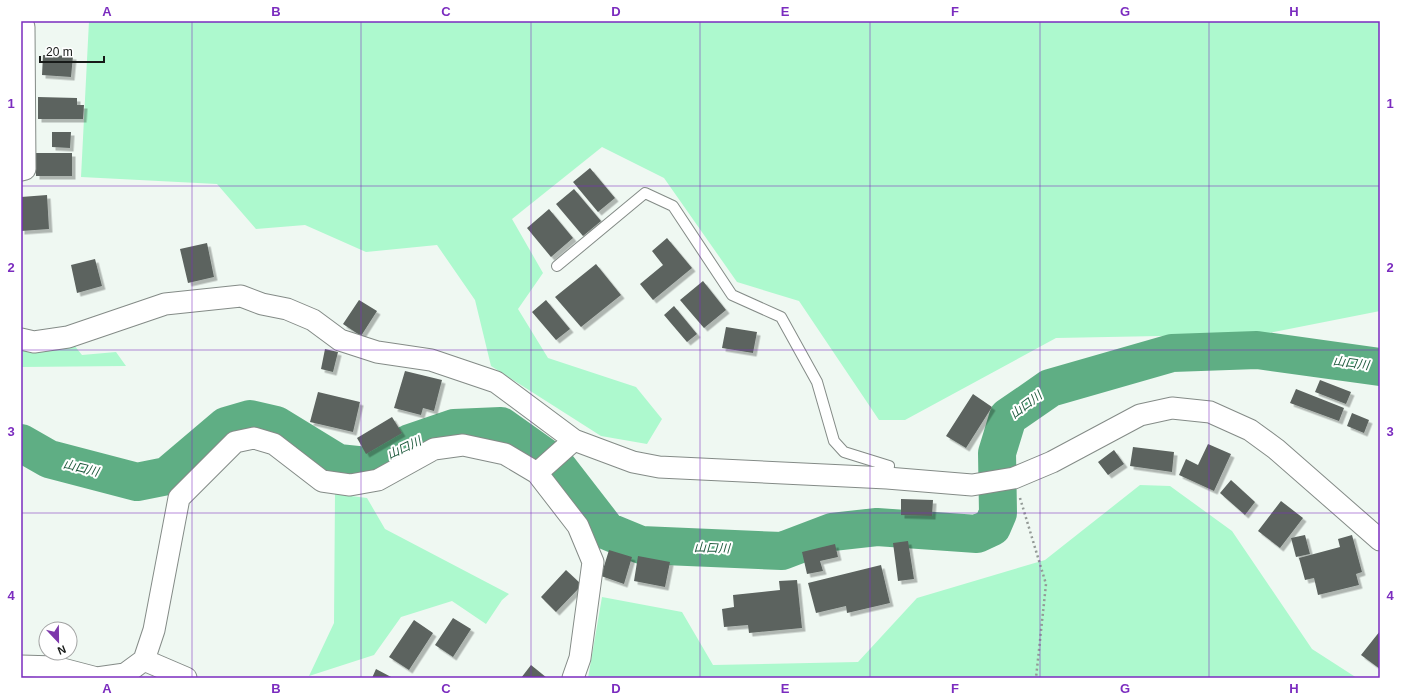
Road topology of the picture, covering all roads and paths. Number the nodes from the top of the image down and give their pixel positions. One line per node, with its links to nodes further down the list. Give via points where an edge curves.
1 (21, 21): 2 (street, via 24,27 25,169)
2 (21, 170)
3 (557, 266): 7 (lane, via 645,193 673,206 732,295 781,317 817,382 834,441 844,452 889,466)
4 (21, 339): 5 (street, via 34,342 68,337 165,304 241,296 287,309 313,320 340,340 377,352 431,360 496,382)
5 (574, 440): 6 (street); 7 (street, via 633,462 659,467)
6 (538, 473): 10 (street, via 505,454 463,445 434,449 378,480 350,485 322,481 274,444 254,438 235,442 179,498 154,630); 13 (street, via 578,526 593,562 580,658)
7 (887, 478): 8 (street, via 972,485)
8 (1014, 478): 9 (street, via 1052,462 1140,415 1172,408 1210,412 1250,430 1276,449); 14 (path, via 1046,584)
9 (1380, 540)
10 (144, 660): 11 (street, via 125,674 97,678 55,667); 12 (street)
11 (21, 666)
12 (186, 678)
13 (574, 678)
14 (1036, 678)

